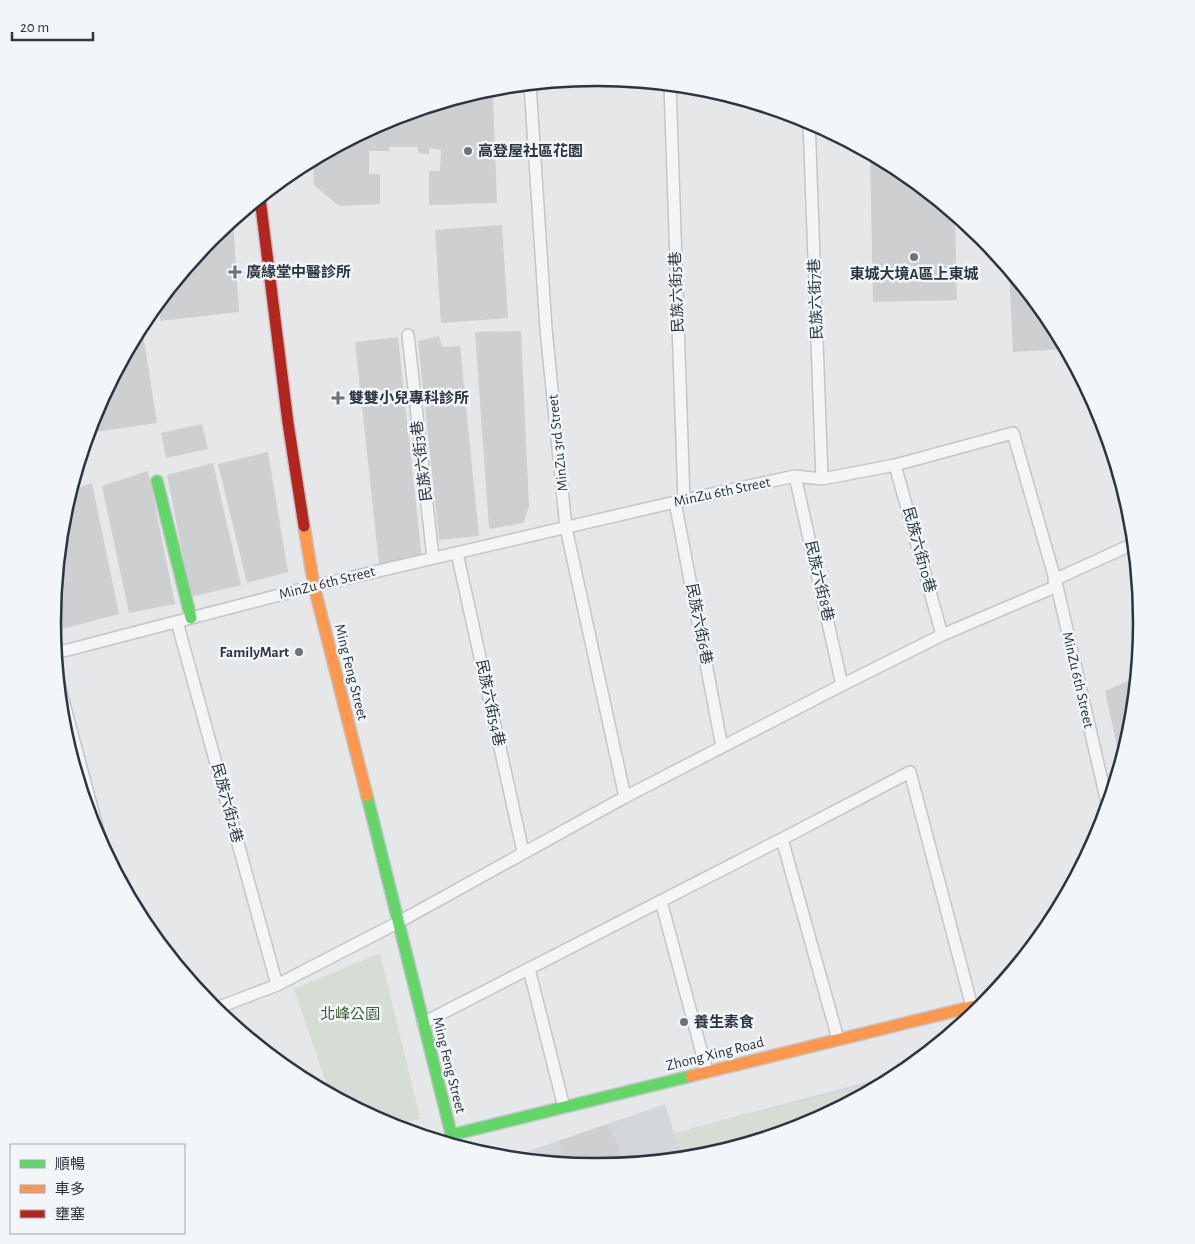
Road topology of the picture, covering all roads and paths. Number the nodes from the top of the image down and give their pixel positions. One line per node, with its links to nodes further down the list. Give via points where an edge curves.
1 (530, 90): 11 (lane, MinZu 3rd Street, via 546,329)
2 (670, 91): 10 (lane, 民族六街5巷)
3 (809, 130): 8 (lane, 民族六街7巷)
4 (261, 205): 16 (street, Ming Feng Street, via 288,423)
5 (408, 335): 14 (lane, 民族六街3巷)
6 (896, 465): 8 (lane, MinZu 6th Street); 15 (lane, MinZu 6th Street, via 1014,433); 19 (lane, 民族六街10巷)
7 (795, 476): 8 (lane, MinZu 6th Street); 10 (lane, MinZu 6th Street); 21 (lane, 民族六街8巷)
8 (822, 479)
9 (157, 481): 17 (street)
10 (679, 502): 11 (lane, MinZu 6th Street); 22 (lane, 民族六街6巷)
11 (566, 528): 13 (lane, MinZu 6th Street); 24 (lane, MinZu 3rd Street)
12 (1128, 546): 15 (lane)
13 (457, 553): 14 (lane, MinZu 6th Street); 26 (lane, 民族六街54巷)
14 (434, 558): 16 (lane, MinZu 6th Street)
15 (1055, 583): 19 (lane); 23 (lane, MinZu 6th Street)
16 (314, 586): 17 (lane, MinZu 6th Street); 28 (street, Ming Feng Street)
17 (191, 618): 18 (lane, MinZu 6th Street)
18 (177, 622): 20 (lane, MinZu 6th Street); 30 (lane, 民族六街2巷)
19 (942, 635): 21 (lane)
20 (62, 652)
21 (842, 685): 22 (lane)
22 (722, 747): 24 (lane)
23 (1105, 794)
24 (625, 797): 26 (lane)
25 (782, 840): 27 (lane); 32 (lane, via 910,772); 35 (lane)
26 (523, 852): 28 (lane)
27 (661, 901): 29 (lane); 36 (lane)
28 (397, 923): 30 (lane); 34 (street, Ming Feng Street)
29 (529, 969): 34 (lane); 37 (lane)
30 (277, 985): 31 (lane)
31 (223, 1006)
32 (972, 1006)
33 (970, 1007): 35 (street, Zhong Xing Road)
34 (423, 1023): 38 (street, Ming Feng Street)
35 (838, 1039): 36 (street, Zhong Xing Road)
36 (707, 1072): 37 (street, Zhong Xing Road)
37 (564, 1106): 39 (street, Zhong Xing Road)
38 (450, 1137)
39 (453, 1138)

